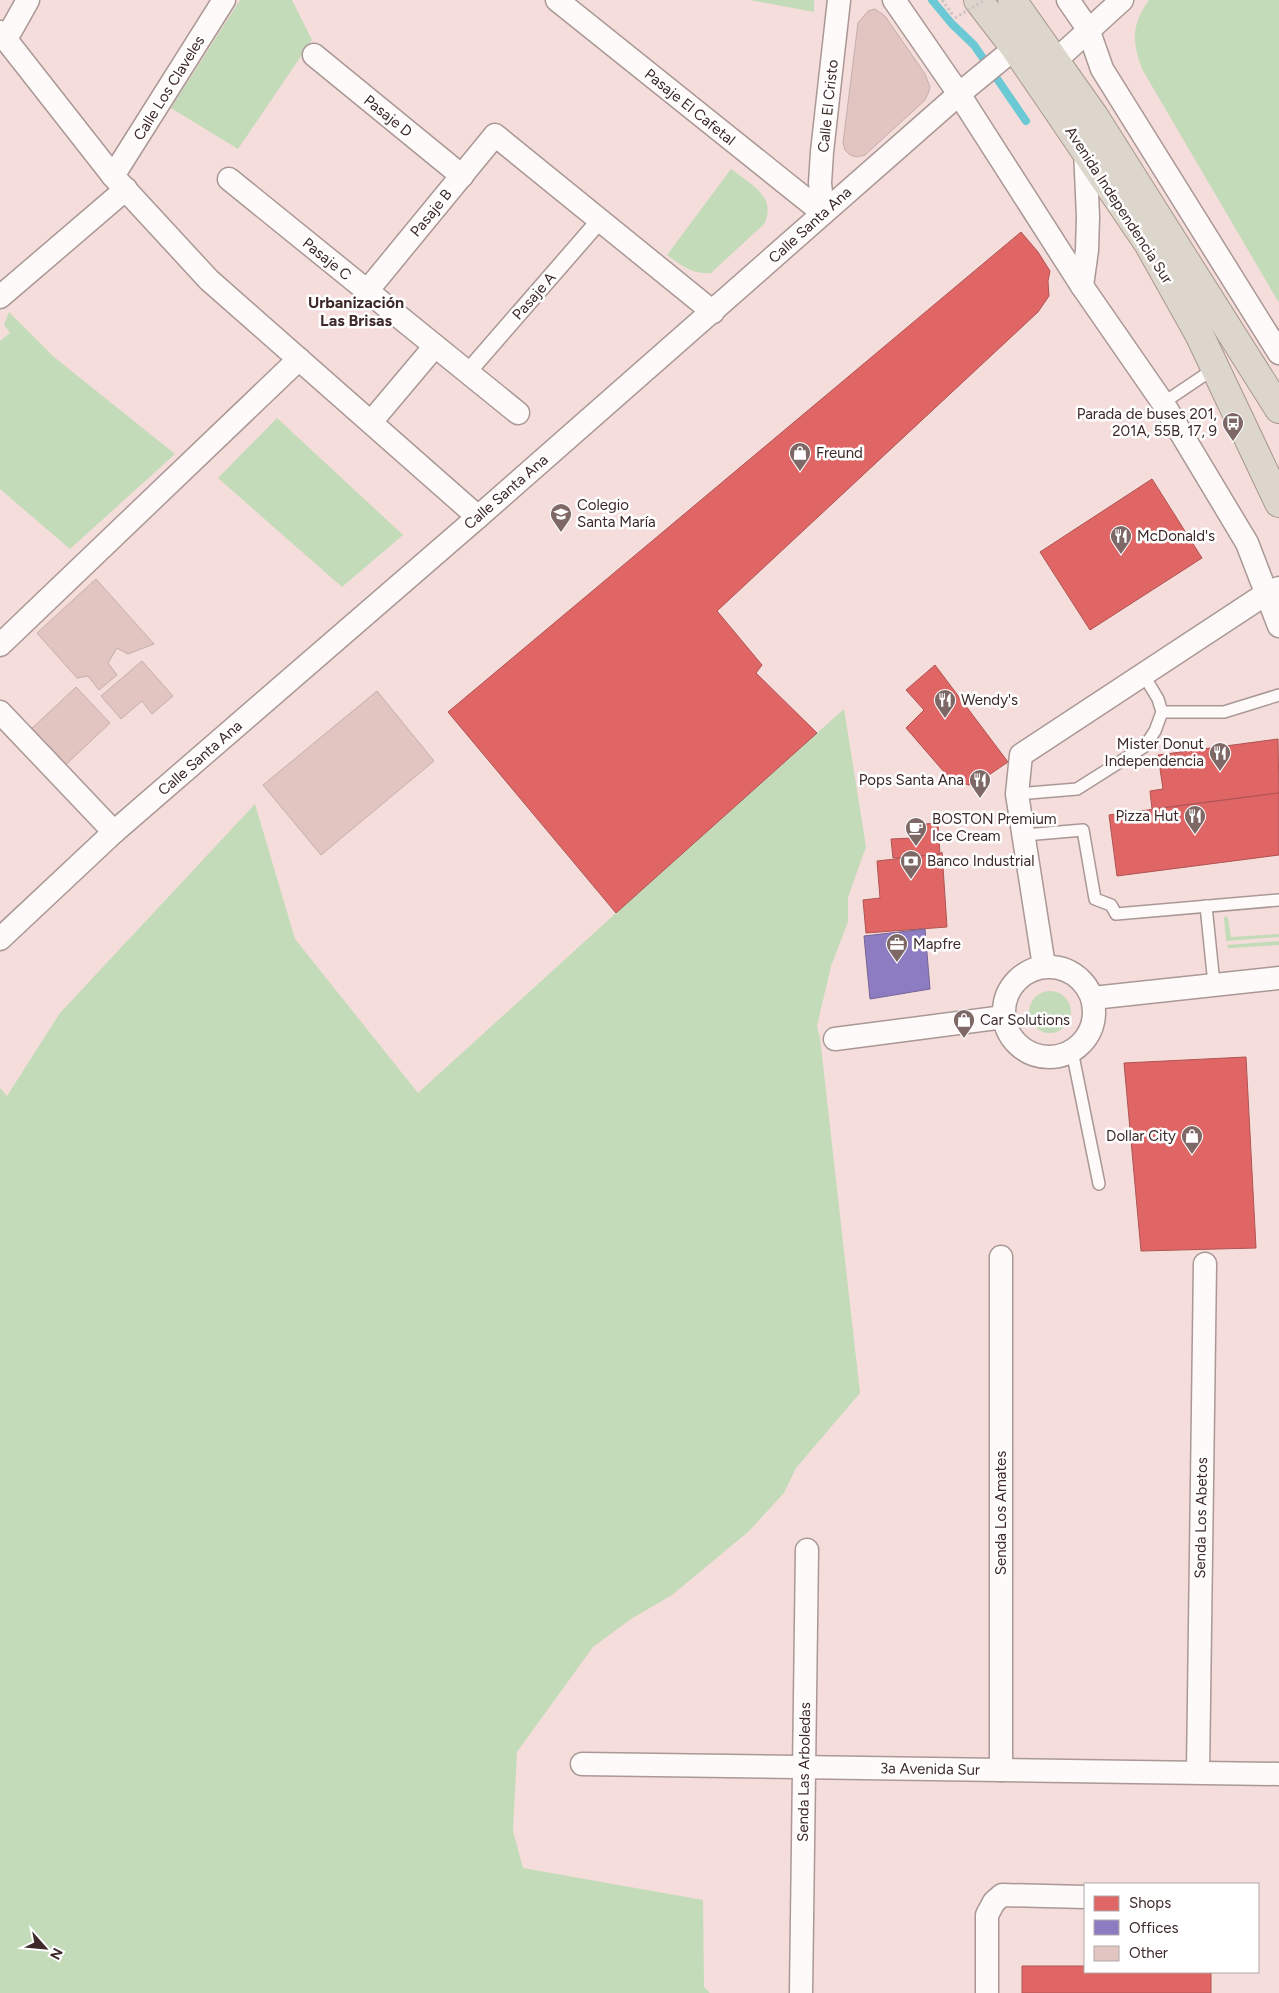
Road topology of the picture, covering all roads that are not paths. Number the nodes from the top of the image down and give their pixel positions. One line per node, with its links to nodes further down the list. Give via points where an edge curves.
1 (28, 0): 11 (street)
2 (224, 0): 19 (street, Calle Los Claveles)
3 (557, 0): 20 (street, Pasaje El Cafetal)
4 (839, 0): 20 (street, Calle El Cristo, via 822,152 820,183)
5 (894, 0): 15 (street)
6 (978, 0): 12 (highway, Avenida Independencia Sur)
7 (1012, 0): 14 (highway, Avenida Independencia Sur)
8 (1068, 0): 10 (street)
9 (1122, 0): 10 (street)
10 (1088, 29): 14 (street); 27 (street, via 1102,69)
11 (5, 46): 19 (street)
12 (1015, 48): 15 (street, Calle Santa Ana); 16 (highway, Avenida Independencia Sur)
13 (314, 55): 17 (street, Pasaje D)
14 (1056, 60): 32 (highway, Avenida Independencia Sur)
15 (959, 94): 20 (street, Calle Santa Ana); 22 (street)
16 (1085, 150): 22 (street, via 1088,217); 29 (highway, Avenida Independencia Sur, via 1148,243 1200,336)
17 (462, 176): 21 (street, Pasaje B, via 495,135); 23 (street, Pasaje B)
18 (229, 180): 23 (street, Pasaje C)
19 (120, 183): 24 (street, Calle Los Claveles); 28 (street, via 209,280)
20 (823, 213): 25 (street, Calle Santa Ana)
21 (600, 220): 25 (street); 30 (street, Pasaje A)
22 (1082, 286): 31 (street)
23 (367, 291): 26 (street, Pasaje C)
24 (0, 297)
25 (713, 312): 36 (street, Calle Santa Ana)
26 (435, 346): 30 (street, Pasaje C); 34 (street)
27 (1279, 353)
28 (299, 359): 34 (street); 39 (street)
29 (1214, 368): 31 (lane); 35 (highway, Avenida Independencia Sur)
30 (467, 373): 33 (street, Pasaje C)
31 (1163, 403): 37 (street)
32 (1279, 409)
33 (518, 413)
34 (371, 422): 36 (street)
35 (1279, 503)
36 (478, 518): 45 (street, Calle Santa Ana)
37 (1273, 590): 38 (street); 40 (street)
38 (1279, 626)
39 (0, 645)
40 (1143, 674): 43 (lane); 44 (street, via 1021,755)
41 (1279, 695): 43 (lane, via 1224,712)
42 (0, 712): 45 (street)
43 (1162, 712): 44 (lane, via 1155,731 1144,746 1077,789)
44 (1018, 794): 46 (street)
45 (114, 832): 49 (street, Calle Santa Ana)
46 (1025, 835): 48 (lane, via 1083,830 1095,899 1112,906 1116,914); 50 (street)
47 (1279, 900): 48 (lane)
48 (1206, 906): 52 (lane)
49 (0, 939)
50 (1044, 966): 53 (street, via 1064,969 1076,976); 54 (street, via 1022,976 1011,987 1005,1001)
51 (1279, 978): 52 (street)
52 (1214, 984): 53 (street)
53 (1093, 998): 56 (street, via 1092,1028)
54 (1004, 1017): 55 (street); 56 (street, via 1017,1044 1029,1053 1058,1057)
55 (835, 1039)
56 (1072, 1051): 57 (lane)
57 (1098, 1184)
58 (1001, 1257): 63 (street, Senda Los Amates)
59 (1205, 1264): 64 (street, Senda Los Abetos)
60 (807, 1550): 62 (street, Senda Las Arboledas)
61 (582, 1764): 62 (street, 3a Avenida Sur)
62 (804, 1767): 63 (street, 3a Avenida Sur); 67 (street, Senda Las Arboledas)
63 (1001, 1770): 64 (street, 3a Avenida Sur)
64 (1198, 1772): 65 (street, 3a Avenida Sur)
65 (1279, 1774)
66 (1084, 1897): 68 (street, via 1002,1895 994,1902 987,1916)
67 (801, 1993)
68 (986, 1993)

